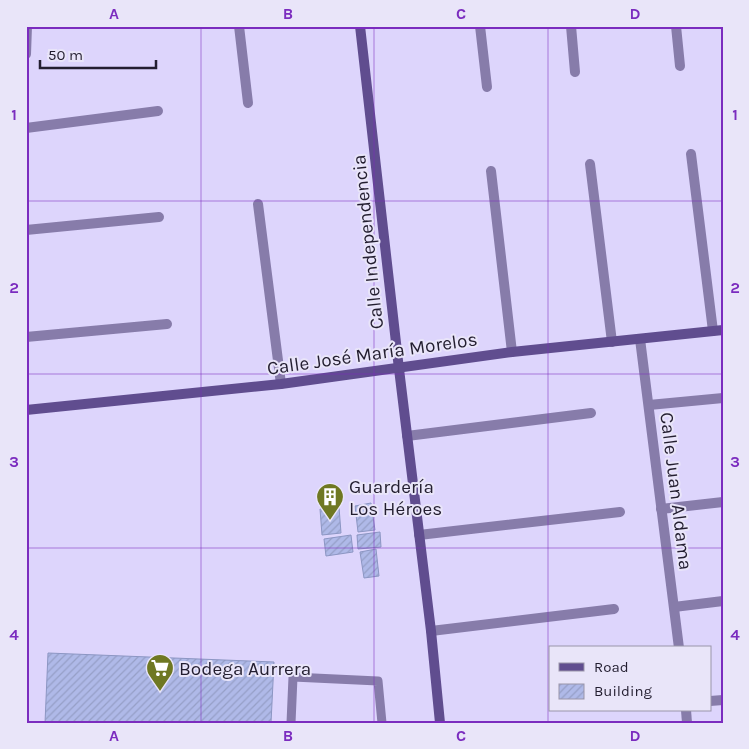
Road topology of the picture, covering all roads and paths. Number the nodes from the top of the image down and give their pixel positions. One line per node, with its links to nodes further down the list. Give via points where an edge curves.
1 (28, 26): 7 (street)
2 (239, 26): 11 (street)
3 (360, 26): 26 (street, Calle Independencia)
4 (480, 26): 10 (street)
5 (570, 26): 9 (street)
6 (676, 26): 8 (street)
7 (26, 54)
8 (680, 66)
9 (575, 72)
10 (487, 87)
11 (248, 102)
12 (158, 112): 13 (street)
13 (26, 128)
14 (691, 154): 21 (street)
15 (590, 164): 24 (street)
16 (491, 171): 25 (street)
17 (258, 204): 27 (street)
18 (158, 217): 19 (street)
19 (26, 230)
20 (167, 324): 22 (street)
21 (718, 331): 23 (street, Calle José María Morelos)
22 (26, 337)
23 (640, 339): 24 (street, Calle José María Morelos); 29 (street, Calle Juan Aldama)
24 (612, 342): 25 (street, Calle José María Morelos)
25 (512, 352): 26 (street, Calle José María Morelos)
26 (398, 369): 27 (street, Calle José María Morelos); 32 (street, Calle Independencia)
27 (280, 384): 30 (street, Calle José María Morelos)
28 (723, 398): 29 (street)
29 (649, 406): 34 (street, Calle Juan Aldama)
30 (26, 410)
31 (591, 413): 32 (street)
32 (406, 436): 36 (street, Calle Independencia)
33 (723, 502): 34 (street)
34 (661, 510): 38 (street, Calle Juan Aldama)
35 (620, 512): 36 (street)
36 (419, 535): 40 (street, Calle Independencia)
37 (723, 602): 38 (street)
38 (674, 607): 41 (street, Calle Juan Aldama)
39 (614, 609): 40 (street)
40 (431, 631): 44 (street, Calle Independencia)
41 (679, 646)
42 (291, 723): 43 (lane, via 293,677 378,681)
43 (382, 723)
44 (440, 723)

